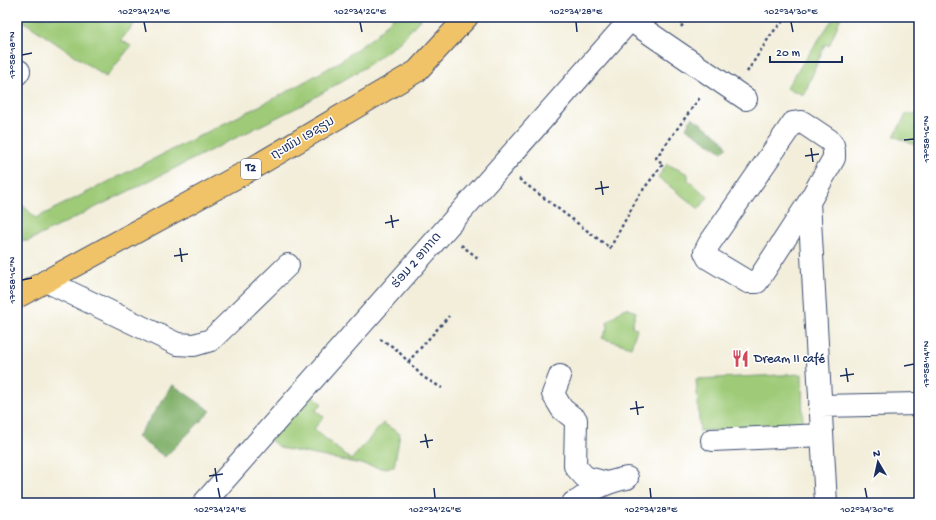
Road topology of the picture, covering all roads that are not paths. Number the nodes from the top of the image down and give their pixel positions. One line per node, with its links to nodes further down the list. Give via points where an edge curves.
1 (467, 17): 7 (main road, ຖະໜົນ ເອຊຽນ / T2, via 417,71 246,172)
2 (17, 70): 3 (street)
3 (17, 74)
4 (741, 95): 14 (street, ຮ່ອມ 2 ອາກາດ, via 630,20)
5 (809, 202): 5 (street, via 834,158 834,151 829,140 802,122 793,124 744,193 709,244 706,252 708,258 748,282 757,282); 11 (street)
6 (288, 265): 7 (street, via 211,340 194,344 177,344)
7 (46, 281): 8 (main road, ຖະໜົນ ເອຊຽນ / T2)
8 (17, 295)
9 (560, 376): 15 (street, via 553,394 562,409 576,420 575,466 585,476 617,481 590,492)
10 (919, 404): 11 (street)
11 (820, 406): 12 (street)
12 (822, 435): 13 (street); 16 (street)
13 (712, 440)
14 (204, 503)
15 (574, 503)
16 (826, 503)

